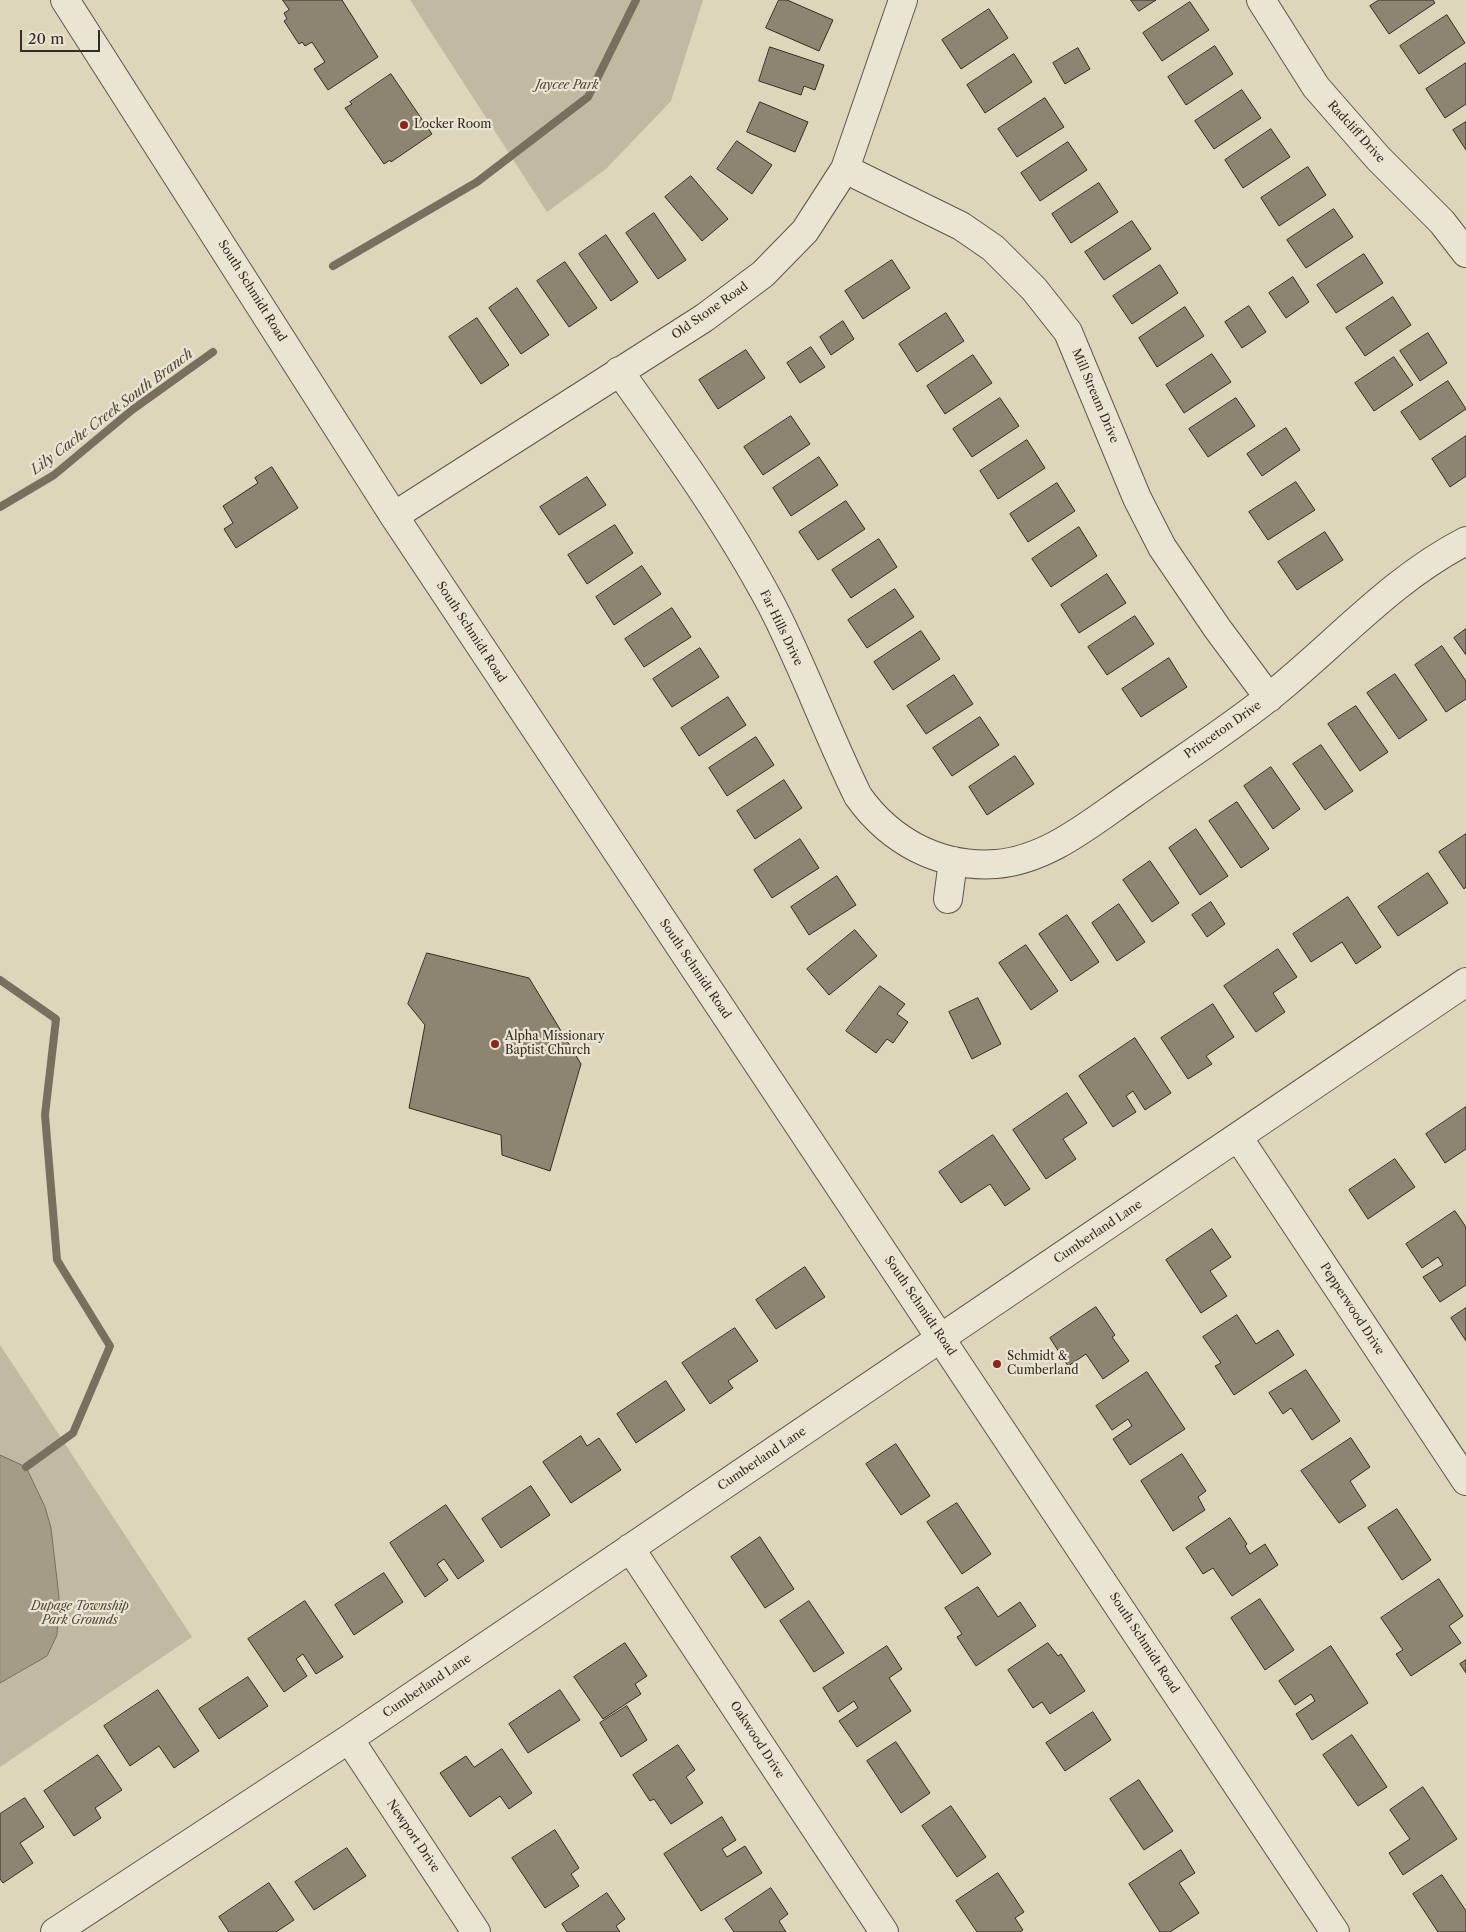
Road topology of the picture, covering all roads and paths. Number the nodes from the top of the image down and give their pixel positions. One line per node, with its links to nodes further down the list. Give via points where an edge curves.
1 (65, 0): 7 (street, South Schmidt Road)
2 (903, 0): 4 (street, Old Stone Road)
3 (1261, 0): 5 (street, Radcliff Drive, via 1316,87 1378,158 1442,222)
4 (845, 169): 6 (street, Old Stone Road, via 805,231 763,274 704,318); 9 (street, Mill Stream Drive, via 961,226 994,248 1068,332 1137,498 1162,547)
5 (1466, 253)
6 (619, 370): 7 (street, Old Stone Road); 10 (street, Far Hills Drive, via 700,486 748,562 798,661 858,796 871,815 894,836 917,850)
7 (394, 516): 14 (street, South Schmidt Road)
8 (1466, 540): 9 (street, Princeton Drive, via 1422,566 1388,593)
9 (1268, 698): 10 (street, Princeton Drive, via 1076,834 1035,854 997,864)
10 (953, 861): 11 (street)
11 (948, 899)
12 (1466, 982): 13 (street, Cumberland Lane)
13 (1238, 1137): 14 (street, Cumberland Lane); 15 (street, Pepperwood Drive)
14 (942, 1338): 16 (street, Cumberland Lane); 21 (street, South Schmidt Road)
15 (1466, 1481)
16 (630, 1548): 17 (street, Cumberland Lane); 20 (street, Oakwood Drive)
17 (349, 1739): 18 (street, Cumberland Lane); 19 (street, Newport Drive)
18 (55, 1932)
19 (476, 1932)
20 (884, 1932)
21 (1335, 1932)

